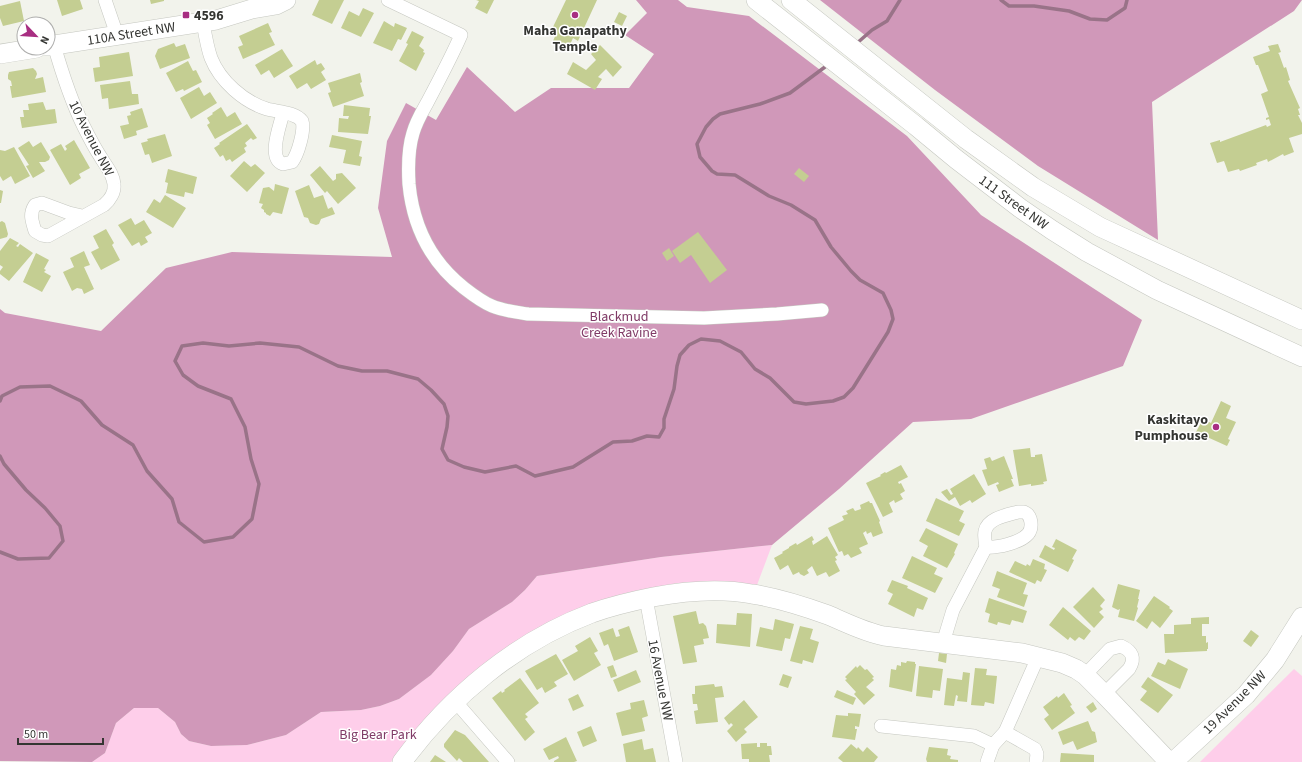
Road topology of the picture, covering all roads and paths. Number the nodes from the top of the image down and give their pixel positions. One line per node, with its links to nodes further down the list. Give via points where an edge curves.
1 (105, 0): 8 (street)
2 (286, 0): 6 (street, 110A Street NW, via 276,5)
3 (388, 0): 15 (street, via 462,35 414,128 409,152 409,175 416,218 430,252 468,292 491,306 528,314 704,318)
4 (791, 0): 16 (street, 111 Street NW, via 929,110 1033,187 1073,212 1133,243)
5 (759, 3): 17 (street, 111 Street NW, via 1020,208 1087,252 1157,290)
6 (256, 4): 7 (street, 110A Street NW, via 229,16)
7 (203, 22): 8 (street, 110A Street NW); 13 (street, via 212,60 221,75 254,103)
8 (117, 35): 9 (street, 110A Street NW)
9 (56, 44)
10 (16, 51): 11 (street, 110A Street NW)
11 (0, 54)
12 (51, 56): 14 (street, 10 Avenue NW, via 76,111 111,173 114,184 113,194 108,202)
13 (283, 113)
14 (82, 216)
15 (822, 310)
16 (1302, 320)
17 (1302, 357)
18 (986, 548): 21 (street, via 953,610)
19 (646, 598): 21 (street, via 704,591 752,594 799,605 872,634); 25 (street, via 591,613 544,635 498,664); 31 (street, 16 Avenue NW)
20 (1302, 617): 35 (street, 19 Avenue NW, via 1275,660 1246,695)
21 (942, 643): 22 (street)
22 (1038, 657): 23 (street, via 1062,663); 27 (street)
23 (1085, 675): 24 (street); 24 (street, via 1110,649 1121,646 1131,652 1132,664)
24 (1104, 694): 34 (street)
25 (454, 701): 29 (street); 30 (street)
26 (881, 726): 28 (street, via 974,736)
27 (1005, 732): 28 (street); 33 (street, via 1035,748 1038,754)
28 (993, 744): 32 (street)
29 (402, 762)
30 (508, 762)
31 (676, 762)
32 (987, 762)
33 (1036, 762)
34 (1169, 762)
35 (1172, 762)

